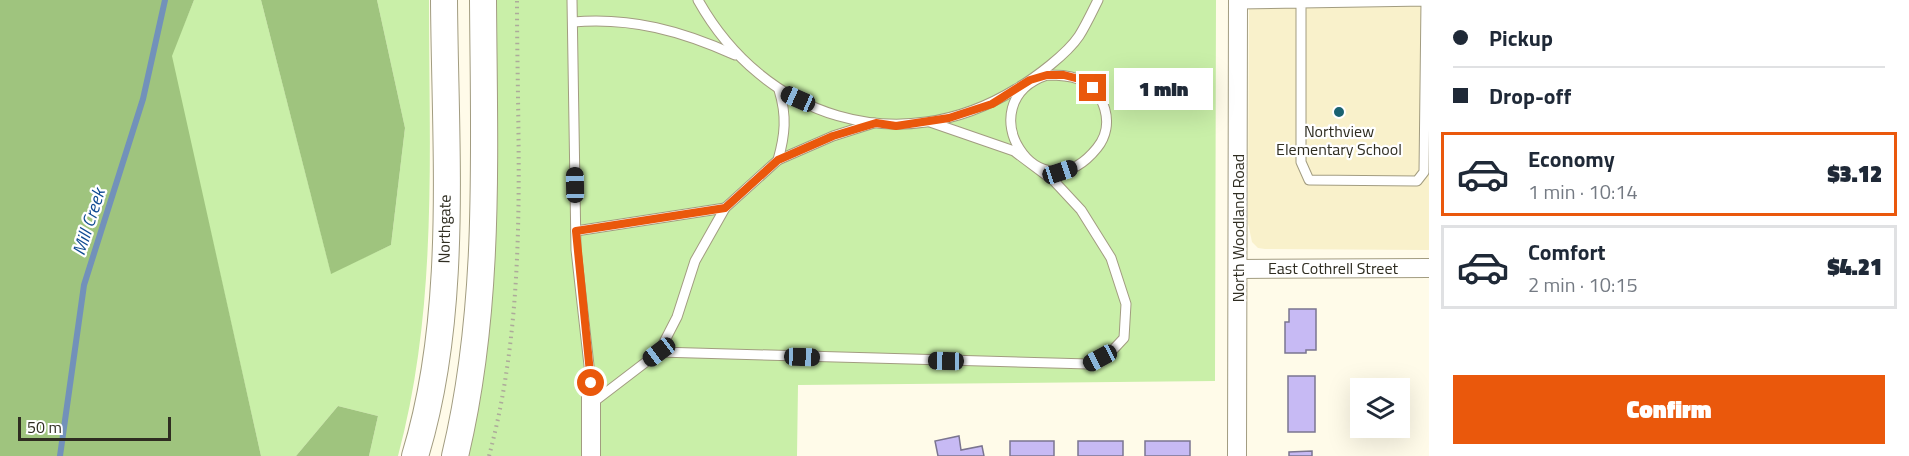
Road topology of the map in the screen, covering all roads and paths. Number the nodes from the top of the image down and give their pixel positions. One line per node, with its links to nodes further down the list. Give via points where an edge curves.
1 (444, 0): 25 (main road, Northgate, via 443,284 430,397)
2 (483, 0): 26 (main road, via 482,283 468,404)
3 (517, 0): 27 (path, via 516,292 507,367)
4 (572, 0): 10 (lane)
5 (698, 0): 11 (lane, via 711,23)
6 (1098, 0): 12 (lane, via 1078,38)
7 (1301, 1): 8 (lane); 8 (lane, via 1301,162 1310,180 1417,182 1424,172); 9 (lane)
8 (1426, 1)
9 (1238, 2): 21 (street, North Woodland Road)
10 (573, 22): 11 (lane, via 605,19 647,24); 19 (lane)
11 (739, 56): 13 (lane)
12 (1030, 80): 14 (lane, via 992,104); 17 (lane, via 1013,106 1010,121 1012,137); 17 (lane, via 1047,75 1079,79 1093,88 1107,117 1099,146 1076,166 1060,172 1044,170)
13 (779, 90): 15 (lane, via 836,116); 16 (lane, via 785,111 785,136)
14 (930, 122): 15 (lane, via 896,126); 17 (lane, via 1014,151)
15 (876, 123): 16 (lane, via 833,136)
16 (778, 160): 18 (lane)
17 (1030, 162): 22 (lane, via 1081,210 1111,258 1126,304 1124,338 1110,353 1089,364)
18 (725, 208): 19 (lane); 22 (lane, via 695,261 677,317)
19 (576, 231): 23 (lane)
20 (1429, 268): 21 (street, East Cothrell Street)
21 (1238, 269): 29 (street, North Woodland Road)
22 (659, 352): 24 (lane)
23 (591, 383): 24 (street)
24 (591, 404): 28 (street)
25 (415, 456)
26 (455, 456)
27 (489, 456)
28 (591, 456)
29 (1237, 456)

